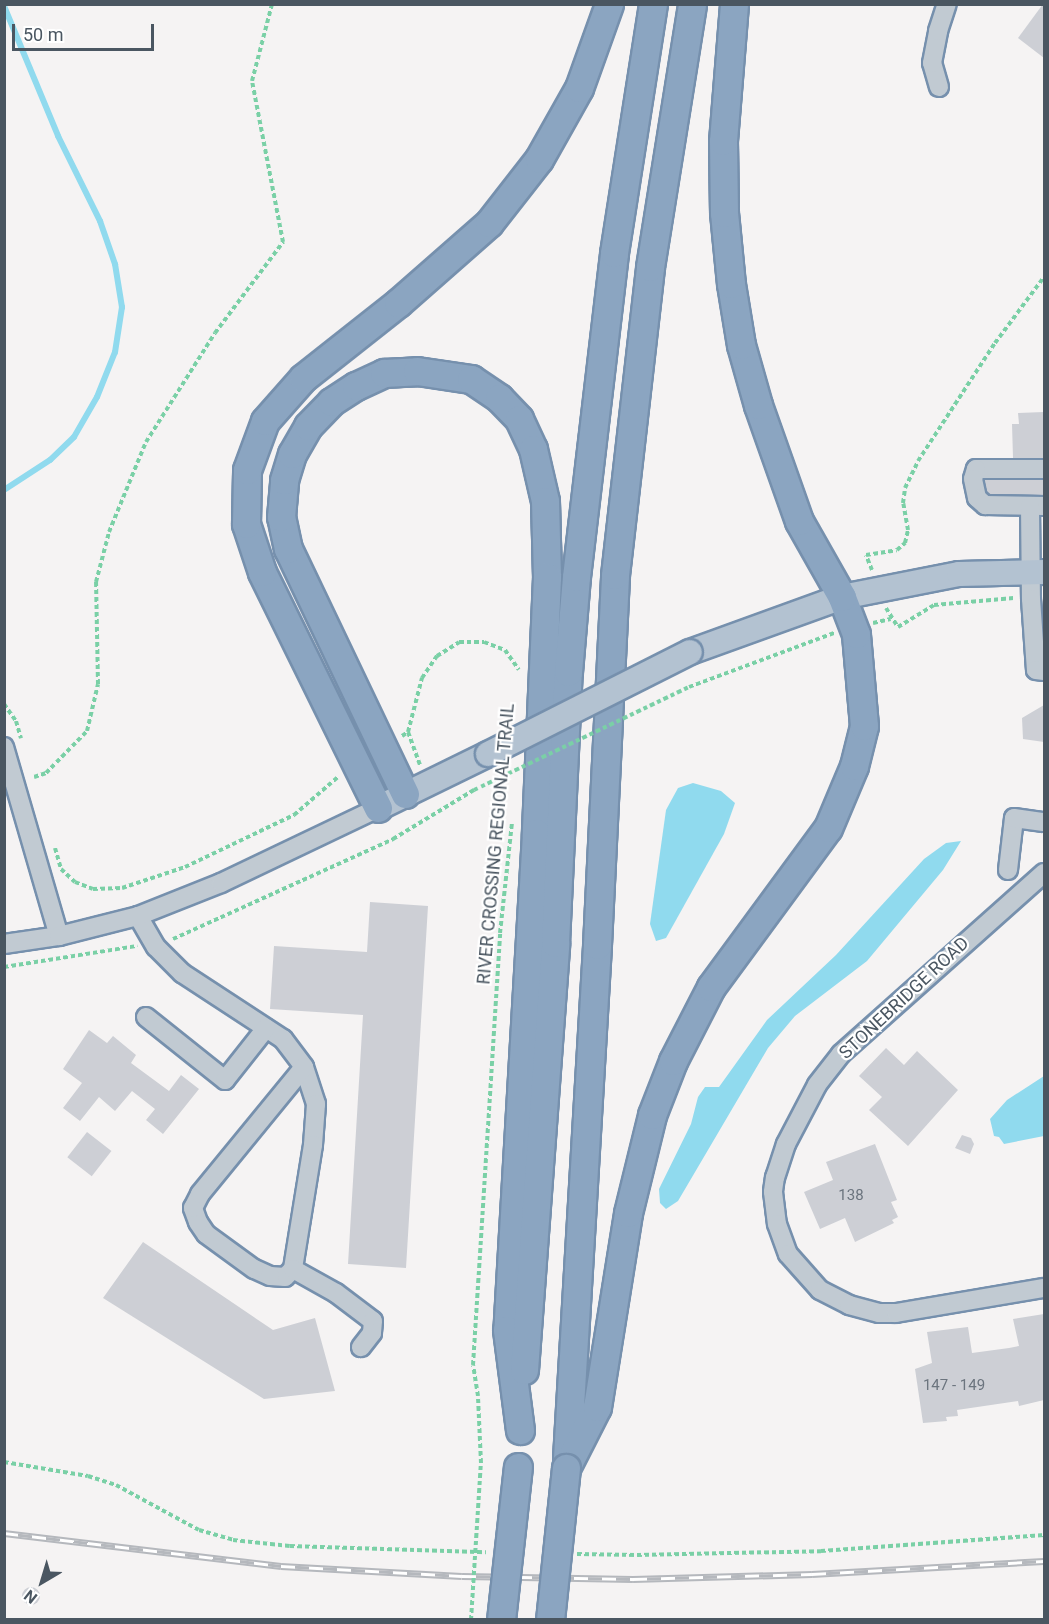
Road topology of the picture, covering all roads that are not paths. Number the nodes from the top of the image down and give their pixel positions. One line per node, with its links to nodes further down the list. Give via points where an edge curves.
1 (609, 4): 16 (highway, via 579,88 539,159 489,223 398,303 303,378 265,421 247,470 246,524 262,572)
2 (653, 4): 29 (highway, via 614,253 576,577 555,943)
3 (692, 4): 30 (highway, via 650,267 615,575)
4 (734, 4): 10 (highway, via 723,141 724,201 741,345 799,522)
5 (947, 4): 6 (street, via 932,63)
6 (939, 87)
7 (1044, 469): 8 (street, via 976,469 973,479 977,498 986,506)
8 (1037, 506): 9 (street)
9 (1037, 572): 10 (main road, via 958,574); 11 (street)
10 (842, 597): 15 (main road, bridge, via 690,651); 30 (highway, via 856,634 862,687 864,726 854,766 828,828 711,987 673,1061 652,1115 628,1213 597,1407)
11 (1036, 608): 12 (street)
12 (1039, 645): 13 (street, via 1036,670)
13 (1044, 671)
14 (4, 747): 21 (street)
15 (416, 789): 16 (main road); 29 (highway, via 384,750 288,549 281,517 284,480 292,454 308,426 330,402 384,373 417,371 471,379 499,398 519,419 533,449 545,501 547,577 536,833 507,1330)
16 (378, 808): 20 (street, via 221,883)
17 (1044, 822): 18 (street, via 1014,818)
18 (1008, 870)
19 (1044, 873): 27 (street, STONEBRIDGE ROAD, via 841,1054 818,1085 786,1144 773,1192 777,1224 788,1254 820,1290 849,1305 896,1313)
20 (138, 916): 21 (street); 24 (street, via 156,947 182,973)
21 (59, 936): 22 (street)
22 (4, 944)
23 (146, 1017): 24 (street, via 225,1080)
24 (266, 1028): 25 (street, via 283,1039)
25 (304, 1067): 26 (street, via 316,1104); 26 (street, via 200,1194 193,1208 206,1234 254,1269 285,1277)
26 (293, 1269): 28 (street, via 336,1293 373,1321 372,1334)
27 (1044, 1288)
28 (361, 1347)
29 (520, 1430): 31 (highway, bridge)
30 (566, 1468): 32 (highway, bridge)
31 (501, 1620)
32 (550, 1620)

